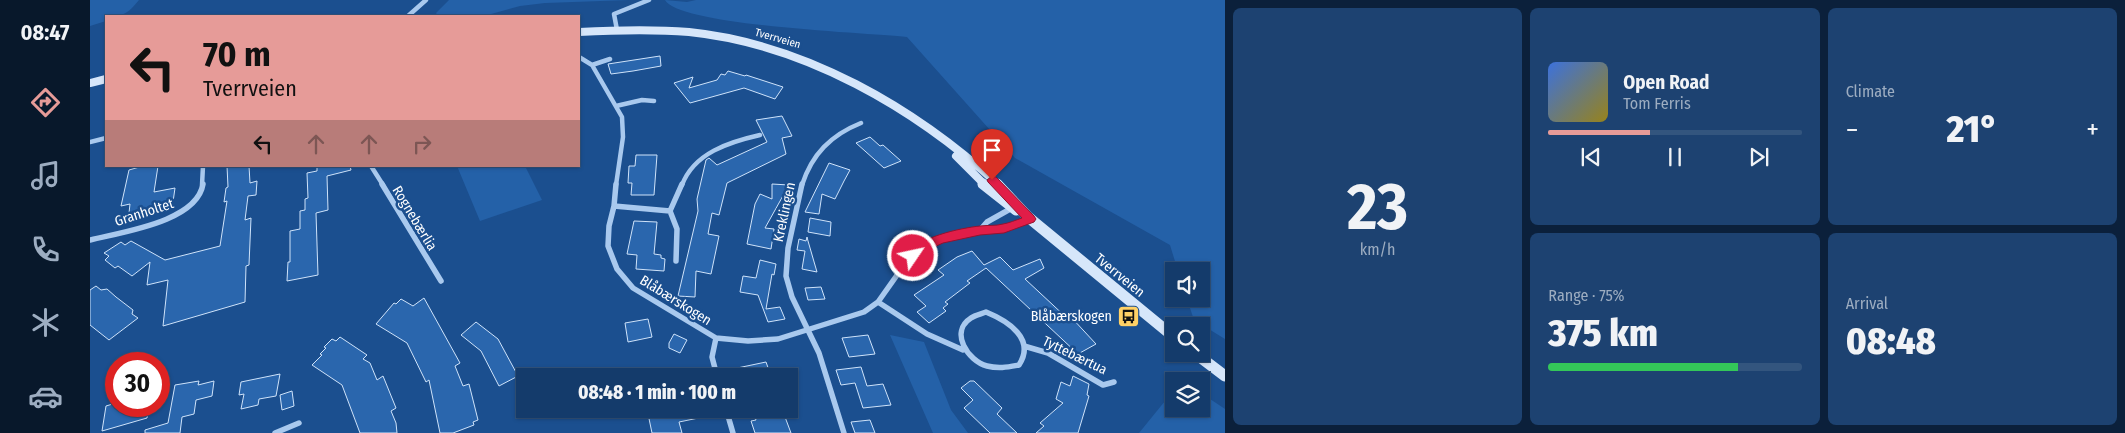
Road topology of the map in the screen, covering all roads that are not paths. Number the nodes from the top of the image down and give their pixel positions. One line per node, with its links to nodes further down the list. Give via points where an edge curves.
1 (426, 0): 3 (street)
2 (649, 0): 4 (street, via 616,12)
3 (409, 15)
4 (617, 30): 5 (main road, Tverrveien); 20 (main road, Tverrveien, via 704,35 768,48 830,71 913,118 947,144 973,174)
5 (580, 32)
6 (580, 58): 8 (street, Blåbærskogen)
7 (610, 58): 8 (street)
8 (592, 65): 12 (street, Blåbærskogen)
9 (105, 79): 10 (main road)
10 (90, 83)
11 (654, 101): 12 (street, via 642,100)
12 (616, 106): 19 (street, Blåbærskogen, via 622,117 623,137)
13 (861, 123): 28 (street, Kreklingen, via 834,134 805,173 798,195 785,275 789,292)
14 (760, 135): 21 (street, via 741,139 699,160 689,170)
15 (105, 138): 16 (street)
16 (90, 142)
17 (203, 167): 24 (street, Granholtet, via 199,199 188,209 151,224)
18 (372, 167): 26 (street, Rognebærlia)
19 (614, 206): 21 (street); 30 (street, Blåbærskogen, via 608,246 616,269 633,288)
20 (1015, 206): 22 (main road, Tverrveien); 23 (street, Blåbærskogen, via 987,222)
21 (670, 211): 25 (street, via 677,230)
22 (1028, 217): 23 (street, Blåbærskogen, via 1004,229); 29 (main road, Tverrveien)
23 (980, 230): 27 (street, Blåbærskogen, via 940,239 919,251 907,261)
24 (90, 240)
25 (676, 260)
26 (441, 281)
27 (878, 302): 28 (street, Blåbærskogen, via 864,312); 32 (street, Tyttebærtua, via 927,334)
28 (808, 328): 30 (street, Blåbærskogen, via 778,339); 41 (street, Kreklingen)
29 (1165, 330)
30 (716, 338): 34 (street, via 712,357)
31 (1024, 346): 32 (street, Tyttebærtua, via 1025,354 1019,365 1006,370 991,368); 32 (street, Tyttebærtua, via 1012,327 986,312 974,314 967,320 961,336); 36 (street, Tyttebærtua, via 1048,353 1103,385)
32 (964, 350)
33 (1207, 362): 35 (main road)
34 (715, 368)
35 (1225, 376)
36 (1114, 382)
37 (729, 418): 40 (street)
38 (299, 423): 39 (street)
39 (275, 433)
40 (733, 433)
41 (844, 433)

